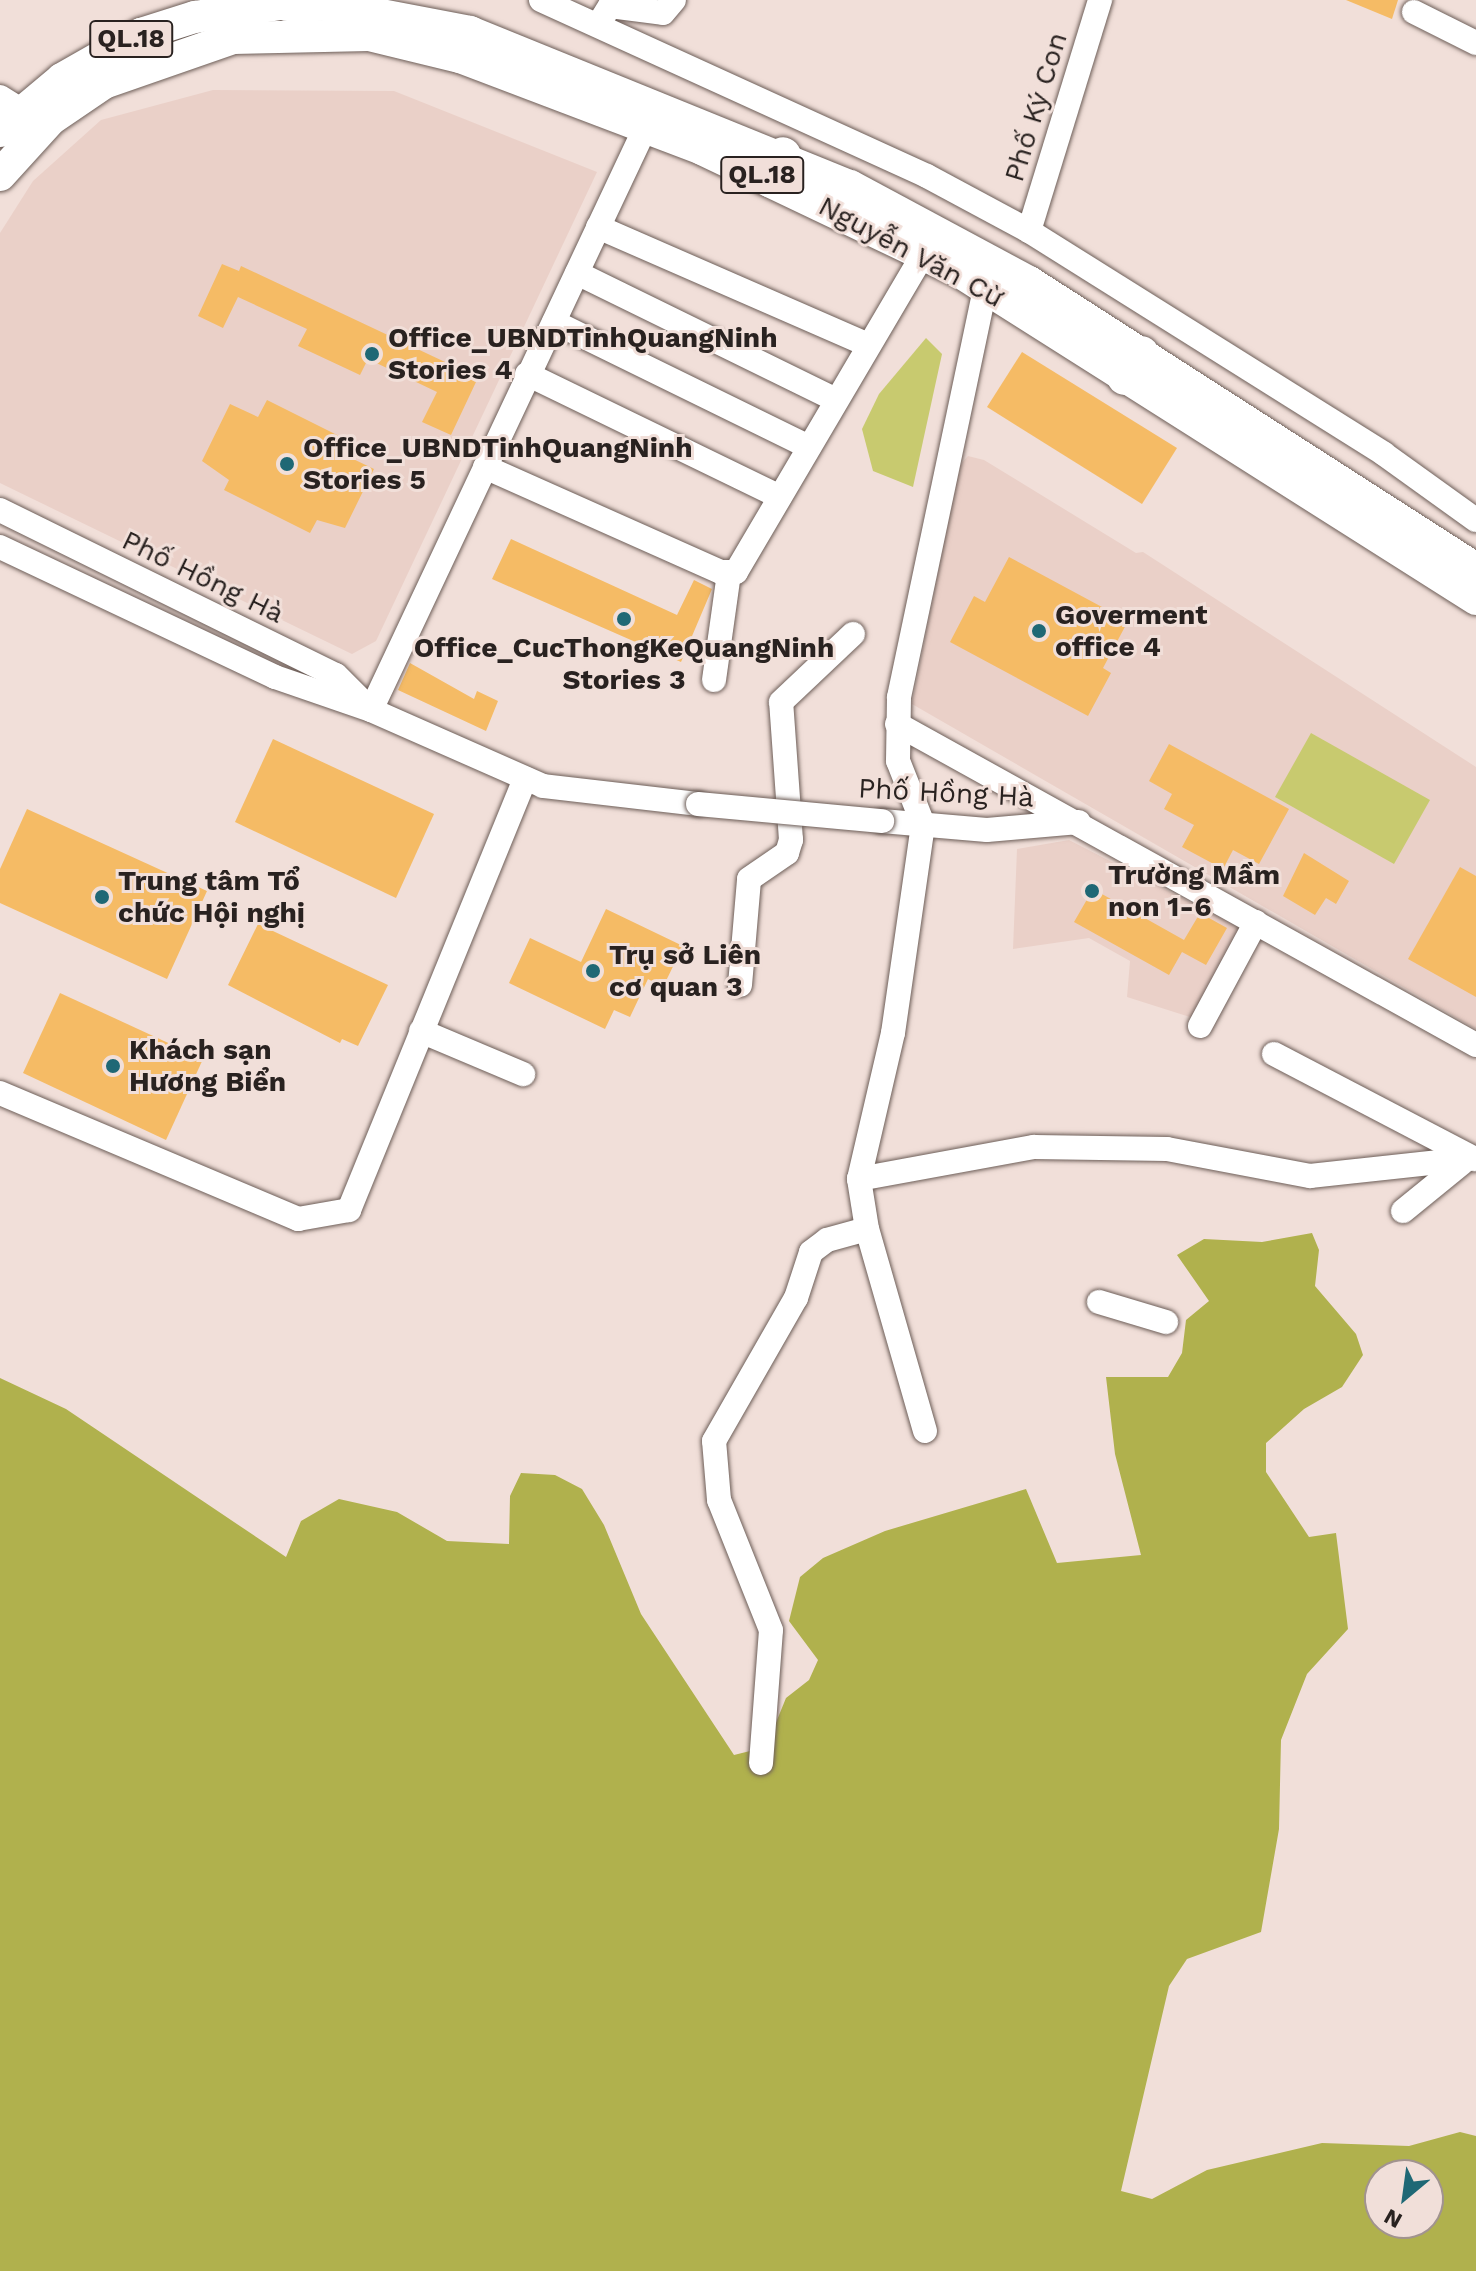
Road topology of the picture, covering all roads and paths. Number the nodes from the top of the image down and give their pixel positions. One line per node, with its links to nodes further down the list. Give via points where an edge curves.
1 (543, 0): 6 (street)
2 (674, 0): 6 (street, via 663,13 610,6)
3 (1099, 0): 13 (street, Phố Ký Con)
4 (304, 1): 8 (main road, Nguyễn Văn Cừ / QL.18, via 195,17 141,34); 10 (main road, Nguyễn Văn Cừ / QL.18, via 470,32)
5 (1414, 12): 7 (street)
6 (598, 25): 13 (street, via 927,176)
7 (1476, 43)
8 (7, 113)
9 (646, 126): 10 (main road, Nguyễn Văn Cừ / QL.18); 11 (main road, Nguyễn Văn Cừ / QL.18, via 460,57 369,35 278,33 183,52 104,83 51,119); 12 (street)
10 (778, 167): 14 (main road, Nguyễn Văn Cừ / QL.18); 19 (main road, Nguyễn Văn Cừ / QL.18, via 985,257)
11 (0, 175)
12 (598, 227): 15 (street); 18 (street)
13 (1029, 231): 26 (street, via 1384,454)
14 (924, 253): 16 (main road, Nguyễn Văn Cừ / QL.18); 18 (street)
15 (577, 273): 17 (street); 21 (street)
16 (985, 288): 19 (main road, Nguyễn Văn Cừ / QL.18); 34 (street, via 931,524)
17 (554, 322): 20 (street); 22 (street)
18 (868, 345): 21 (street)
19 (1133, 366): 28 (main road, Nguyễn Văn Cừ / QL.18); 30 (main road, Nguyễn Văn Cừ / QL.18)
20 (527, 374): 23 (street); 24 (street)
21 (836, 400): 22 (street)
22 (809, 447): 24 (street)
23 (485, 467): 29 (street); 33 (street)
24 (780, 497): 29 (street, via 742,566)
25 (0, 510): 33 (street, Phố Hồng Hà, via 336,675)
26 (1476, 520)
27 (0, 547): 33 (street, Phố Hồng Hà, via 275,677)
28 (1476, 569)
29 (729, 573): 32 (street)
30 (1476, 599)
31 (853, 634): 39 (street, via 781,702 791,840 787,853 749,879)
32 (714, 680)
33 (371, 710): 35 (street, Phố Hồng Hà)
34 (897, 724): 36 (street); 37 (street, via 898,761)
35 (525, 779): 37 (street, Phố Hồng Hà, bridge, via 557,789); 41 (street)
36 (1079, 822): 37 (street, Phố Hồng Hà, via 1021,831); 38 (street)
37 (923, 824): 47 (street, via 893,1033)
38 (1256, 922): 40 (street); 42 (street)
39 (740, 985)
40 (1200, 1026)
41 (421, 1031): 44 (street); 45 (street, via 358,1202 333,1218 298,1219)
42 (1476, 1045)
43 (1274, 1054): 46 (street)
44 (523, 1074)
45 (0, 1093)
46 (1471, 1160): 47 (street, via 1310,1176 1167,1149 1034,1147); 48 (street)
47 (859, 1179): 49 (street)
48 (1403, 1211)
49 (867, 1229): 52 (street); 53 (street, via 827,1240 811,1252 796,1298 714,1441 719,1500 771,1630)
50 (1099, 1302): 51 (street)
51 (1166, 1322)
52 (925, 1431)
53 (761, 1763)

